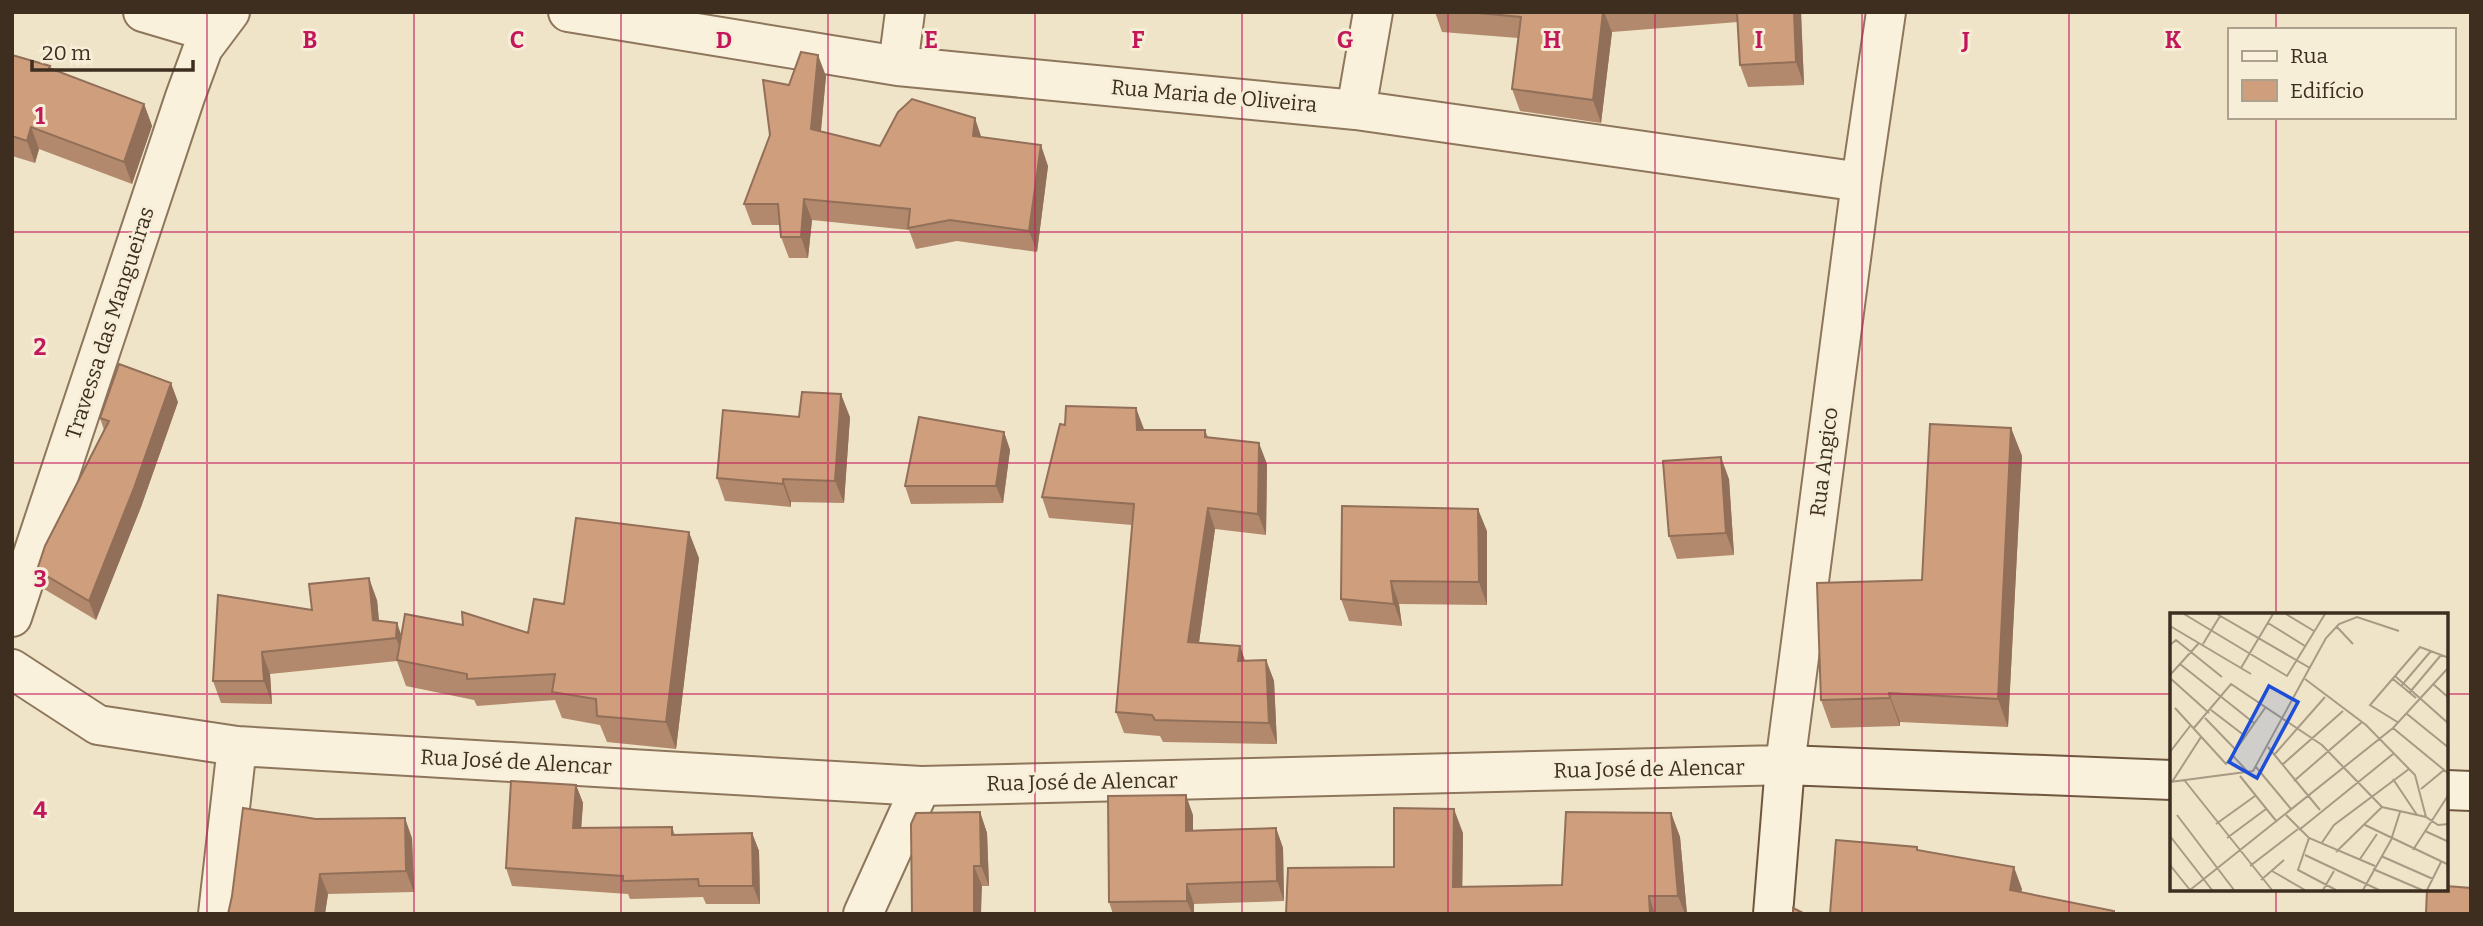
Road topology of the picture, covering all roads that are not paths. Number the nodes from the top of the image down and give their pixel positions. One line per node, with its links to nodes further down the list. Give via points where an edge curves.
1 (143, 12): 6 (street)
2 (568, 12): 7 (street, Rua Maria de Oliveira)
3 (905, 12): 7 (street)
4 (1373, 12): 8 (street)
5 (1886, 12): 9 (street, Rua Angico)
6 (222, 22): 10 (street, Travessa das Mangueiras, via 203,48 185,97)
7 (898, 66): 8 (street, Rua Maria de Oliveira)
8 (1356, 110): 9 (street, Rua Maria de Oliveira)
9 (1861, 182): 13 (street, Rua Angico)
10 (12, 617)
11 (12, 669): 12 (street, Rua José de Alencar, via 98,725)
12 (236, 746): 15 (street, Rua José de Alencar); 18 (street)
13 (1785, 765): 14 (street, Rua José de Alencar); 15 (street, Rua José de Alencar); 20 (street, Rua Angico)
14 (2170, 780)
15 (921, 786): 19 (street)
16 (2448, 790): 17 (street)
17 (2471, 791)
18 (218, 914)
19 (863, 914)
20 (1773, 914)

